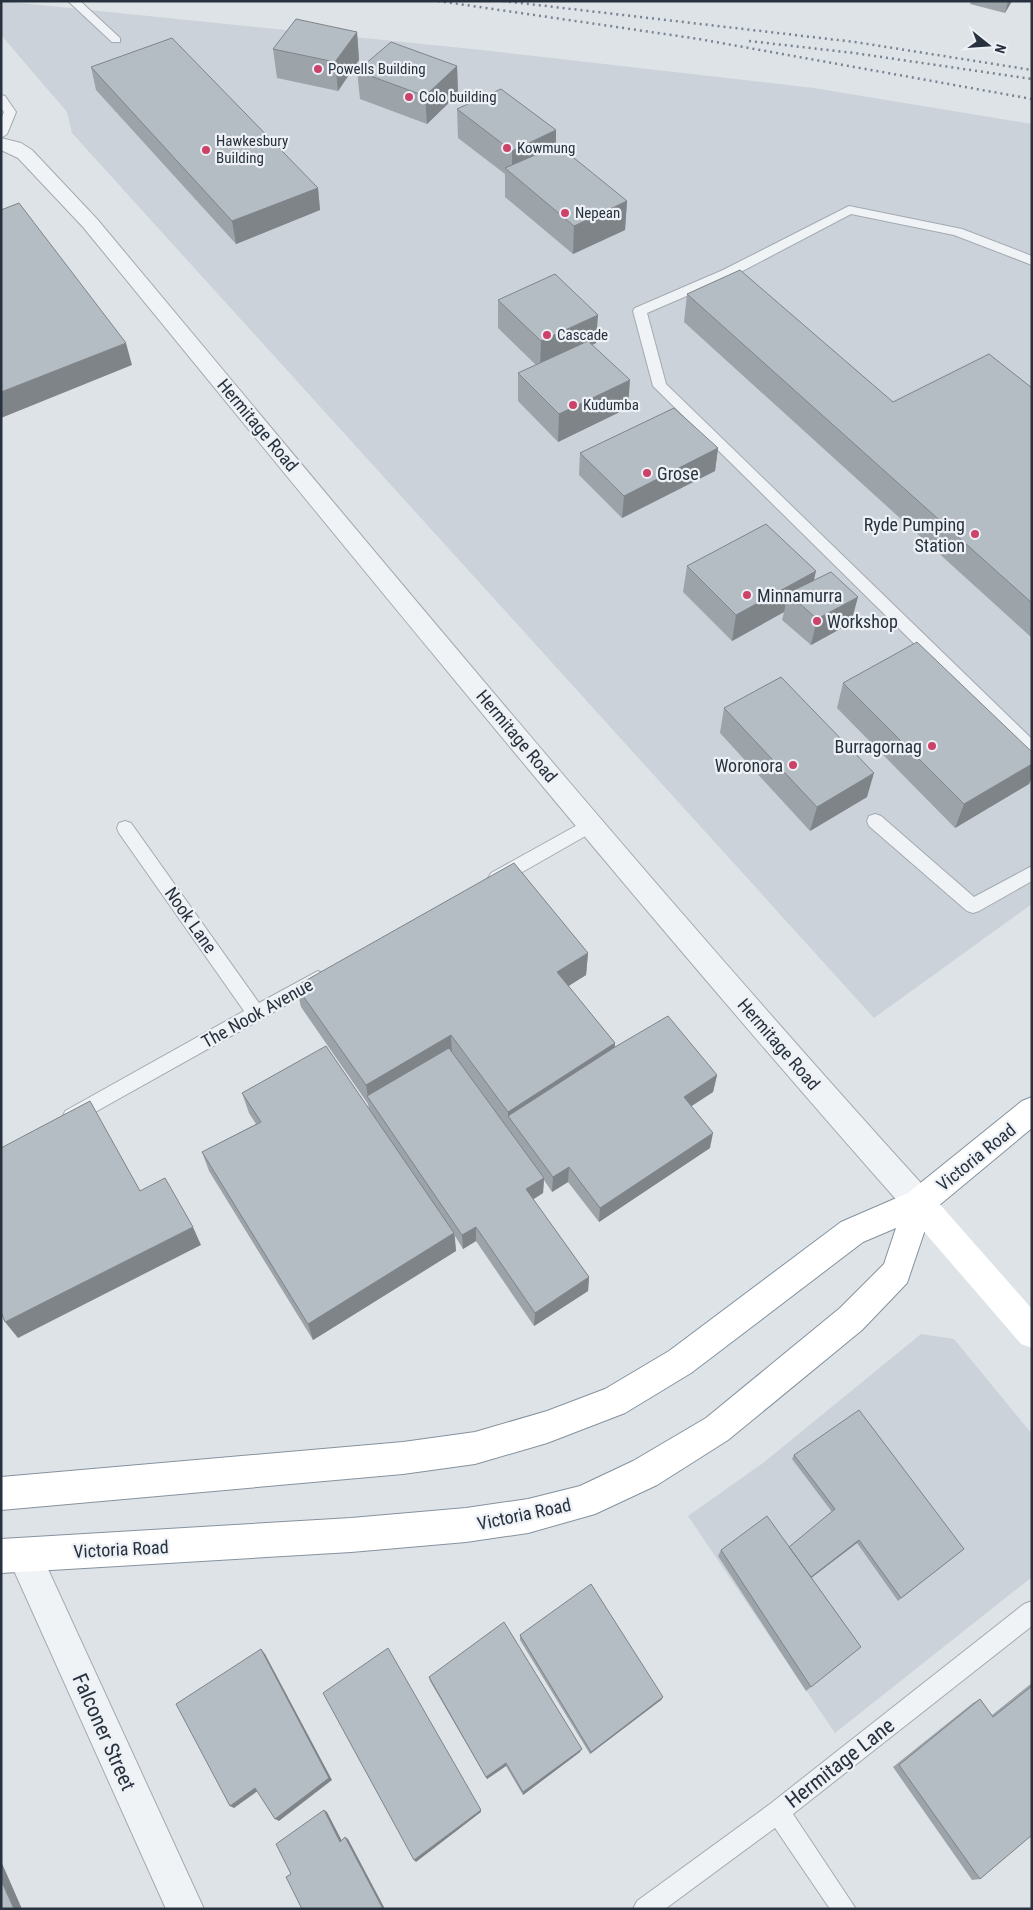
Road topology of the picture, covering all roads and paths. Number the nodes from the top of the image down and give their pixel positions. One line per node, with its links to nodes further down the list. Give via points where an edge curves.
1 (73, 1): 2 (lane)
2 (116, 40)
3 (1, 99): 4 (lane, via 10,112)
4 (1, 134)
5 (1, 144): 9 (street, Hermitage Road, via 25,154 90,223)
6 (1032, 261): 7 (lane, via 957,232 849,210 728,273 640,311 660,386)
7 (1032, 749)
8 (875, 821): 11 (lane, via 974,906)
9 (590, 825): 12 (lane); 17 (street, Hermitage Road)
10 (125, 828): 14 (lane, Nook Lane)
11 (1032, 872)
12 (482, 886)
13 (335, 969): 14 (lane, The Nook Avenue)
14 (256, 1013): 16 (lane, The Nook Avenue)
15 (1032, 1110): 17 (main road, Victoria Road)
16 (61, 1123)
17 (919, 1203): 18 (main road, Hermitage Road); 19 (main road, Victoria Road, via 852,1232 680,1362 614,1402 547,1427 475,1448 404,1458); 20 (main road, Victoria Road, via 896,1273 851,1320 716,1429 645,1473 583,1502 528,1516 466,1526)
18 (1032, 1333)
19 (1, 1494)
20 (13, 1555): 23 (street, Falconer Street)
21 (1032, 1612): 22 (lane, Hermitage Lane)
22 (778, 1812): 24 (lane, Hermitage Lane); 25 (lane)
23 (185, 1909)
24 (645, 1909)
25 (844, 1909)

